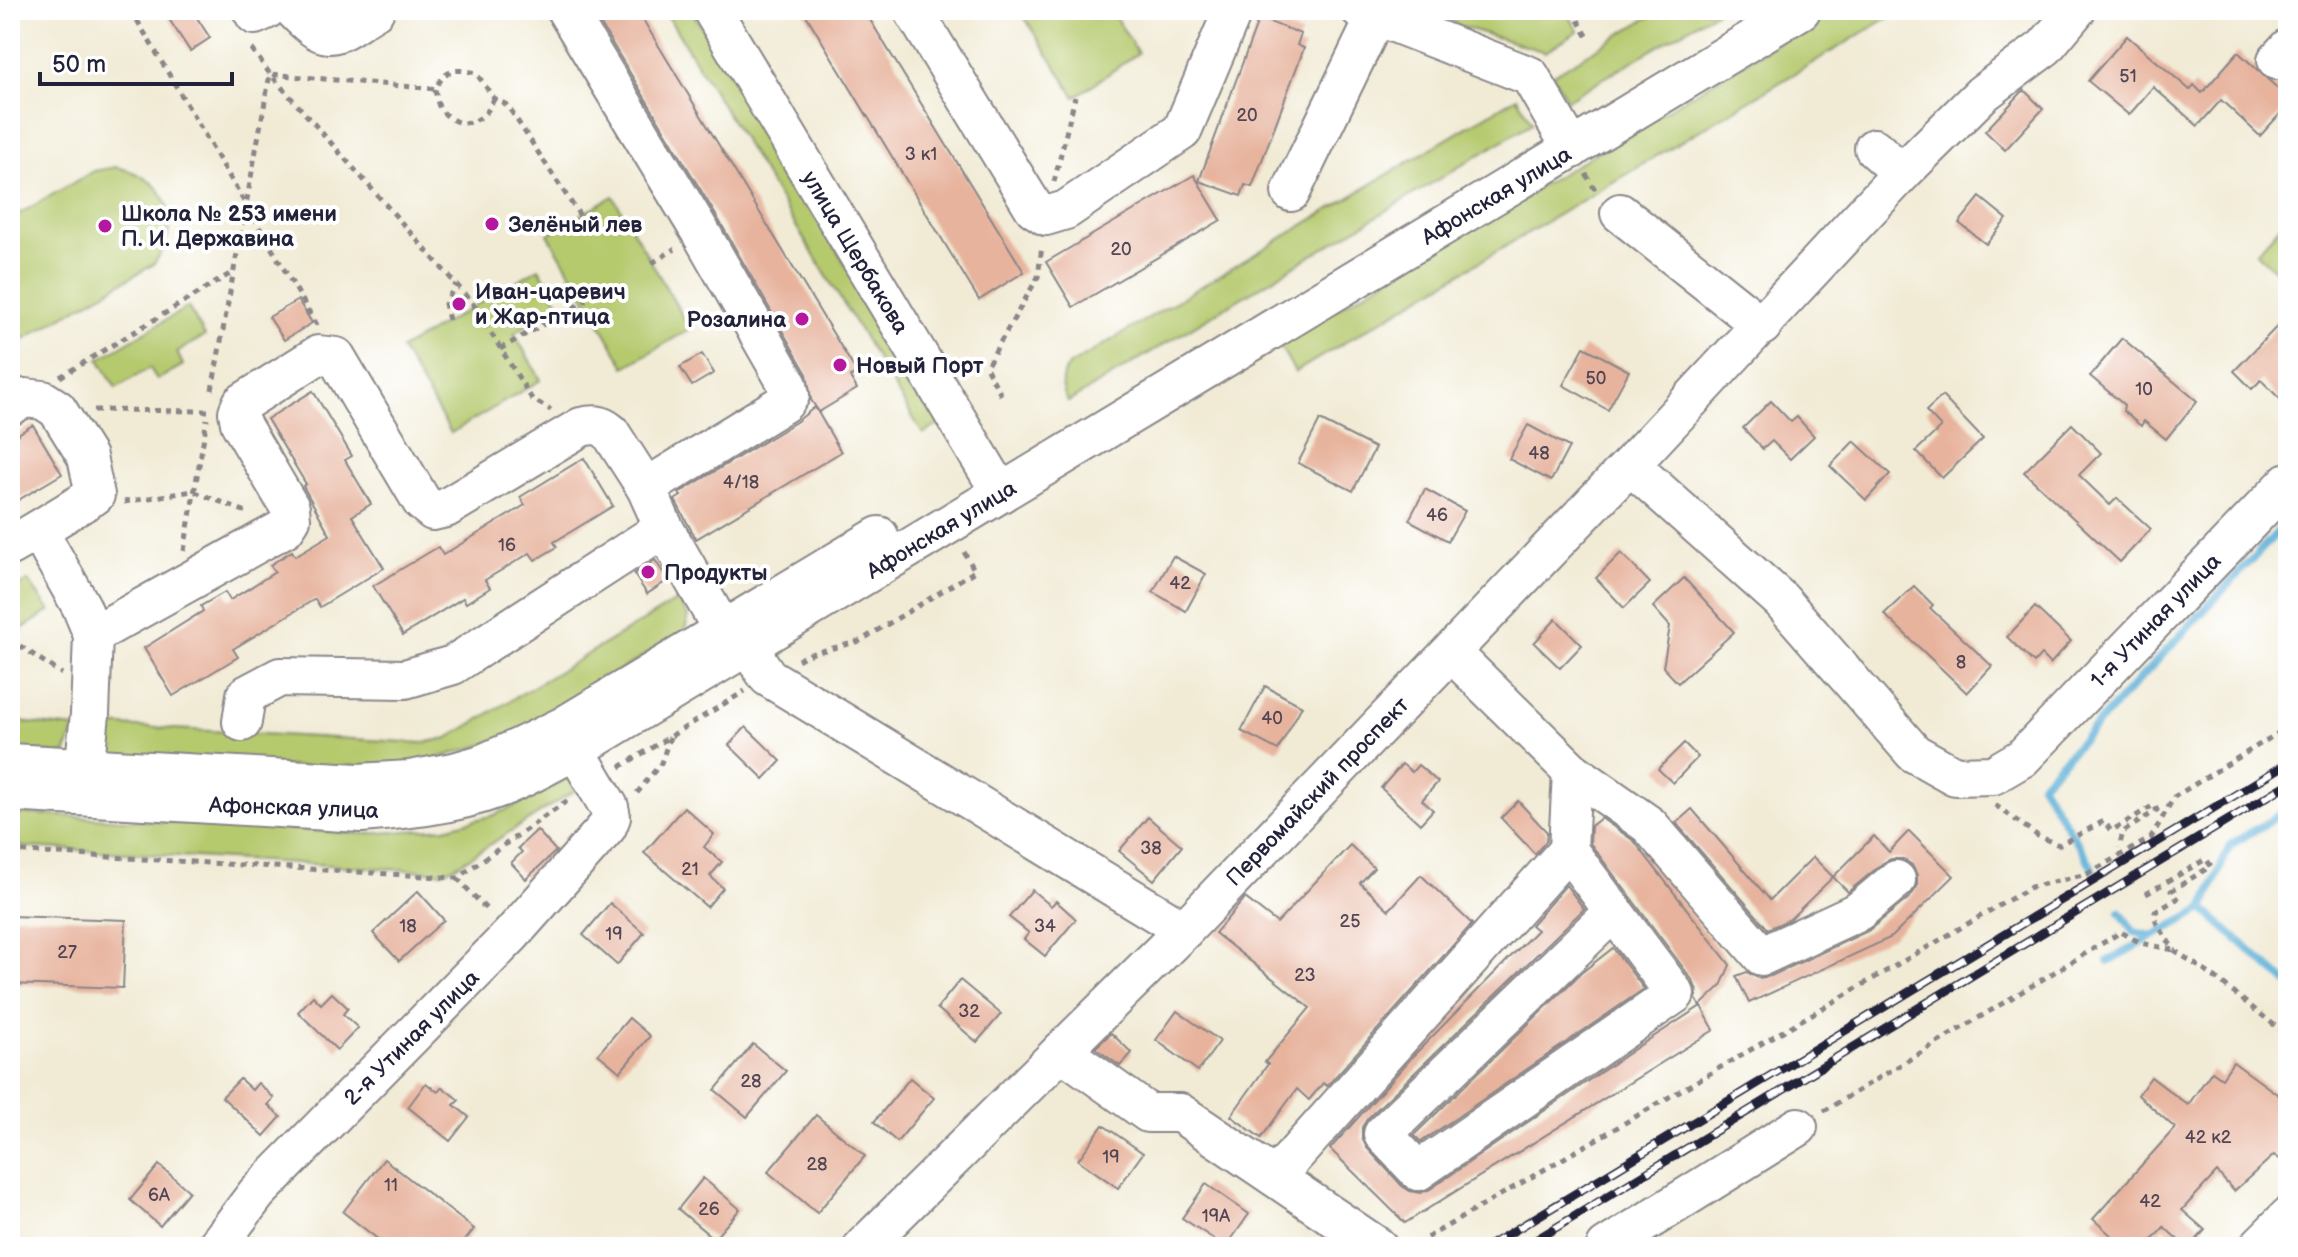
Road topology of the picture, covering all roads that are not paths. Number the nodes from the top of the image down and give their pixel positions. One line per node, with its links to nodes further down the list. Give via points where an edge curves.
1 (252, 10): 2 (street, via 255,15)
2 (266, 10)
3 (294, 10): 4 (street, via 325,35)
4 (375, 10)
5 (566, 10): 24 (street, via 701,233 790,395)
6 (712, 10): 22 (street, улица Щербакова)
7 (913, 10): 8 (street, via 1034,208 1046,216 1066,210 1182,131)
8 (1233, 10)
9 (1755, 10): 14 (street, Афонская улица)
10 (1801, 10): 14 (street, Афонская улица)
11 (2076, 10): 16 (street, Первомайский проспект, via 2045,47 1982,94)
12 (1372, 12): 13 (street); 17 (street)
13 (1421, 21): 14 (street, via 1530,76)
14 (1565, 138): 22 (street, Афонская улица)
15 (1874, 148): 16 (street)
16 (1902, 173): 19 (street, Первомайский проспект)
17 (1291, 192)
18 (1620, 213): 19 (street)
19 (1762, 326): 21 (street, Первомайский проспект)
20 (31, 404): 26 (street, via 87,457 95,495)
21 (1630, 465): 23 (street, 1-я Утиная улица, via 1781,600 1914,753 1955,776 1993,775 2022,758); 29 (street, Первомайский проспект)
22 (994, 482): 28 (street, Афонская улица)
23 (2288, 482)
24 (646, 488): 25 (street); 27 (street, via 610,432 593,424 433,511 422,502 336,357 318,355 223,412 240,423 290,508 285,528)
25 (664, 528): 28 (street); 30 (street, via 453,665 405,679 280,677 246,695)
26 (24, 538): 27 (street, via 81,606)
27 (93, 635): 34 (street)
28 (735, 638): 31 (street, Афонская улица); 39 (street, via 768,677 808,695)
29 (1451, 652): 33 (street); 39 (street, Первомайский проспект)
30 (242, 722)
31 (568, 738): 34 (street, Афонская улица, via 529,775 461,799 403,810 361,813); 44 (street, 2-я Утиная улица, via 609,807 607,827 511,935 257,1193)
32 (10, 763): 34 (street, Афонская улица)
33 (1572, 771): 36 (street); 37 (street, via 1649,825 1762,956 1859,911)
34 (83, 782): 35 (street, Афонская улица)
35 (10, 792)
36 (1568, 850): 38 (street); 42 (street)
37 (1896, 880)
38 (1614, 911): 38 (street, via 1675,994 1418,1171 1383,1134)
39 (1184, 930): 40 (street, Первомайский проспект)
40 (1061, 1051): 42 (street, via 1148,1113 1180,1113); 45 (street, Первомайский проспект)
41 (1798, 1127): 47 (street)
42 (1275, 1177): 46 (street)
43 (2288, 1217): 48 (street)
44 (216, 1247)
45 (863, 1247)
46 (1378, 1247)
47 (1606, 1247)
48 (2258, 1247)

